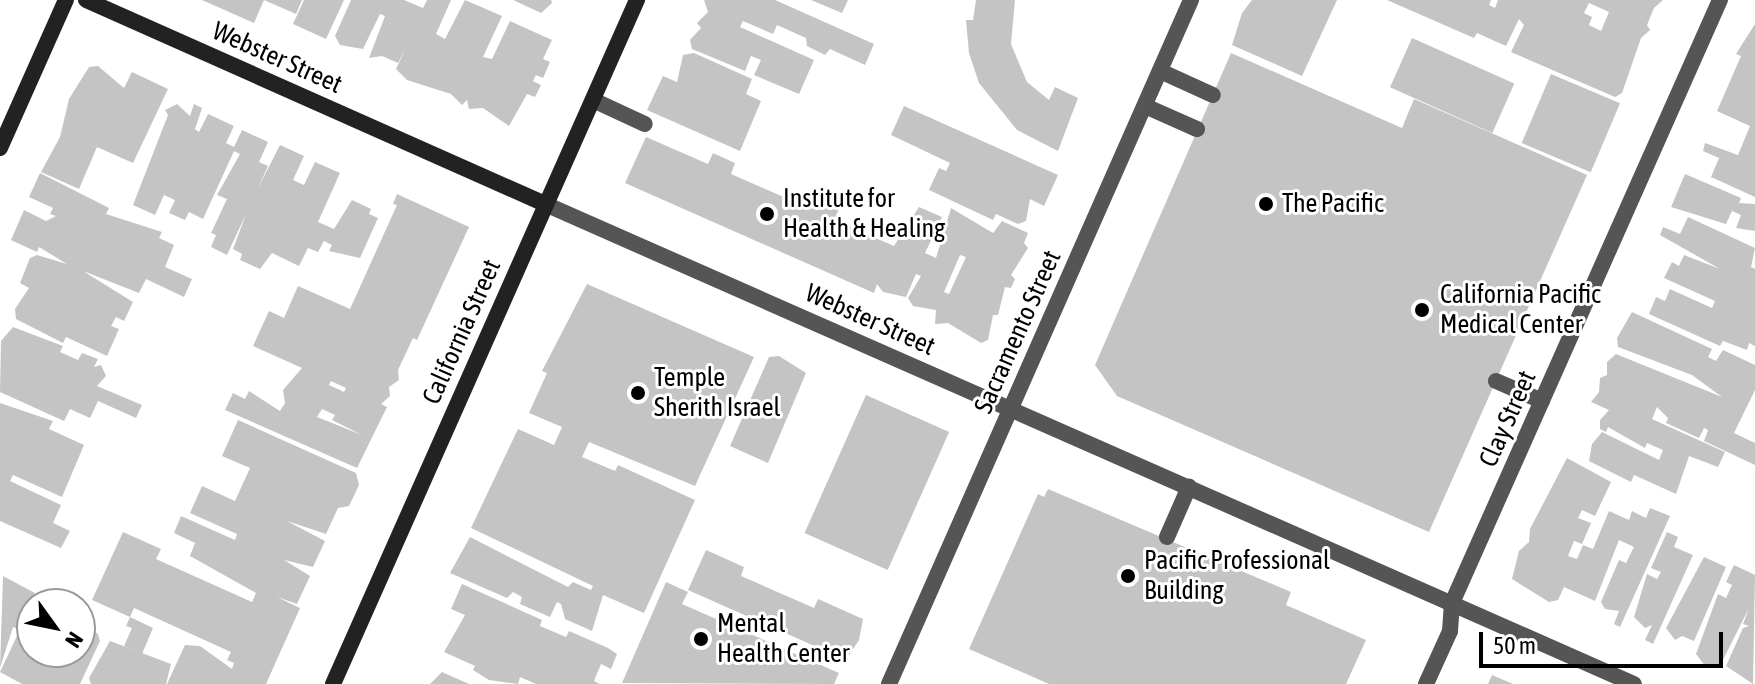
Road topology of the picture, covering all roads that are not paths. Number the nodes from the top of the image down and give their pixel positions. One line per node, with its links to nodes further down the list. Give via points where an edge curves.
1 (66, 0): 12 (street)
2 (86, 0): 13 (street, Webster Street)
3 (637, 0): 8 (street, California Street)
4 (1191, 0): 6 (street, Sacramento Street)
5 (1720, 0): 15 (street, Clay Street)
6 (1160, 71): 7 (street); 9 (street, Sacramento Street)
7 (1213, 95)
8 (593, 100): 10 (street); 13 (street, California Street)
9 (1145, 106): 11 (street); 16 (street, Sacramento Street)
10 (645, 124)
11 (1197, 129)
12 (0, 148)
13 (545, 204): 16 (street, Webster Street); 20 (street, California Street)
14 (1496, 381): 15 (street)
15 (1542, 401): 19 (street, Clay Street)
16 (1011, 408): 17 (street, Webster Street); 21 (street, Sacramento Street)
17 (1189, 487): 18 (street); 19 (street, Webster Street)
18 (1167, 537)
19 (1452, 603): 22 (street, Clay Street, via 1450,631); 23 (street, Webster Street)
20 (333, 684)
21 (889, 684)
22 (1426, 684)
23 (1634, 684)

